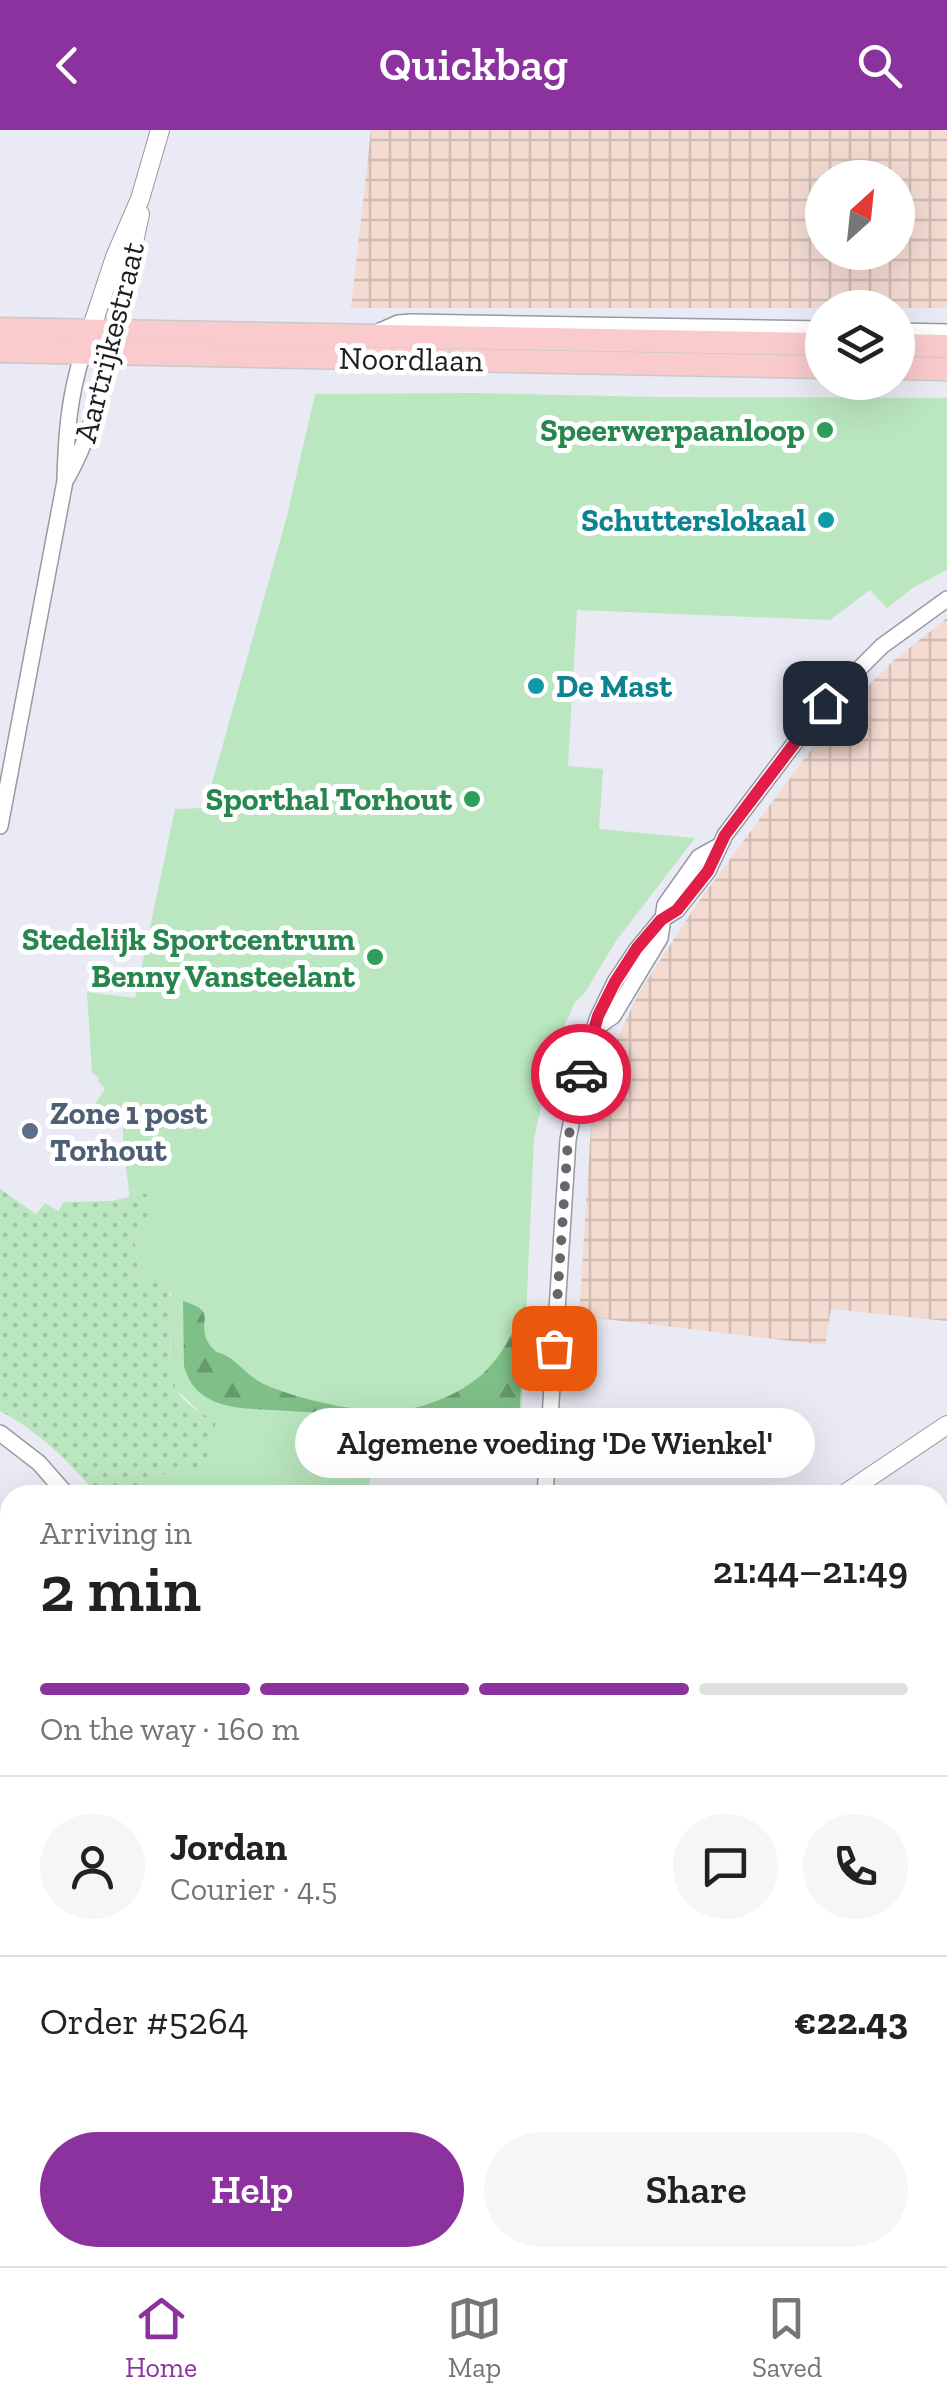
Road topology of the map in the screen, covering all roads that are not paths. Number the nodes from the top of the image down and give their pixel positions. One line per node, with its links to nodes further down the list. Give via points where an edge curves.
1 (160, 130): 2 (street, Aartrijkestraat)
2 (140, 198): 8 (street, Aartrijkestraat); 9 (street, Aartrijkestraat)
3 (0, 329): 8 (main road, Noordlaan)
4 (805, 329): 7 (street, Noordlaan, via 412,322)
5 (915, 331): 6 (street)
6 (947, 332)
7 (370, 336): 9 (main road, Noordlaan); 10 (main road, Noordlaan)
8 (87, 342): 9 (main road, Noordlaan); 13 (main road, Noordlaan); 17 (street, Aartrijkestraat, via 69,409)
9 (113, 342): 14 (main road, Noordlaan); 17 (street, Aartrijkestraat, via 92,424)
10 (805, 344)
11 (915, 346): 12 (main road)
12 (947, 346)
13 (0, 351)
14 (805, 366)
15 (915, 368): 16 (main road)
16 (947, 369)
17 (65, 482): 19 (street, Aartrijkestraat)
18 (947, 599): 23 (street, via 882,646 825,703 719,846 708,871 648,934 593,1030 568,1140)
19 (0, 826)
20 (947, 1424): 24 (street)
21 (0, 1433): 22 (street)
22 (58, 1485)
23 (547, 1485)
24 (858, 1485)

